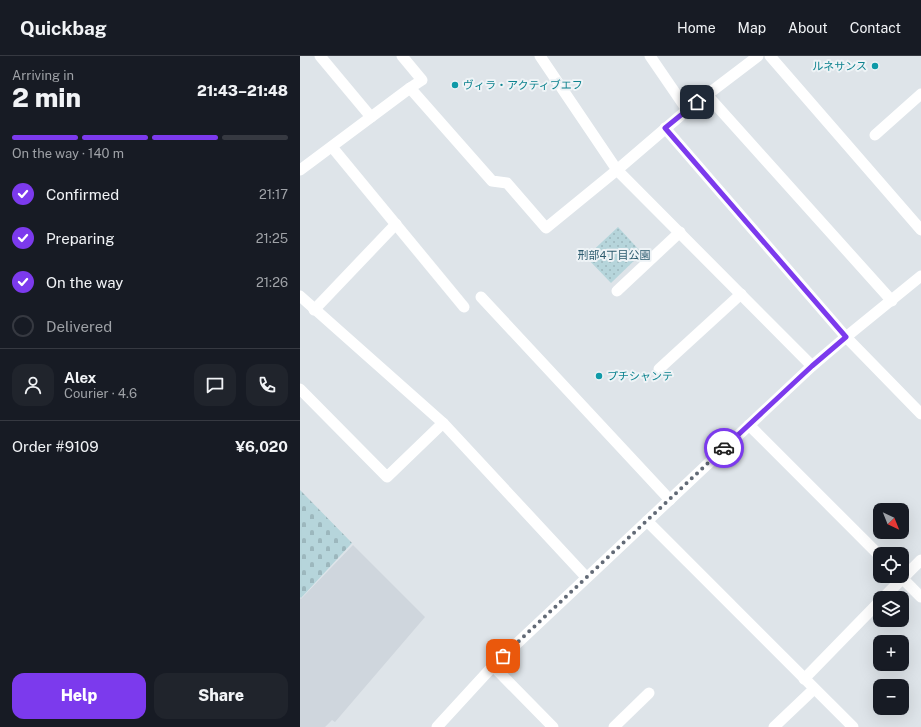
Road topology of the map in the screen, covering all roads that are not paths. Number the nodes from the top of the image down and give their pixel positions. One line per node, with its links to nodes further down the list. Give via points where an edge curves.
1 (320, 56): 11 (street)
2 (402, 56): 7 (street, via 422,80)
3 (540, 56): 16 (street)
4 (650, 56): 10 (street)
5 (758, 56): 9 (street)
6 (770, 56): 18 (street)
7 (410, 88): 11 (street); 16 (street, via 492,181 507,183 546,228)
8 (921, 94): 13 (street)
9 (707, 95): 10 (street); 25 (street)
10 (687, 110): 12 (street)
11 (371, 117): 14 (street)
12 (665, 128): 16 (street); 28 (street)
13 (875, 135)
14 (332, 147): 15 (street); 17 (street)
15 (300, 170)
16 (618, 170): 19 (street)
17 (396, 224): 26 (street); 27 (street)
18 (921, 230)
19 (680, 232): 21 (street); 22 (street)
20 (921, 276): 25 (street)
21 (617, 291)
22 (741, 294): 29 (street); 30 (street)
23 (300, 296): 27 (street)
24 (481, 297): 35 (street)
25 (892, 301): 28 (street)
26 (464, 307)
27 (314, 310): 33 (street)
28 (846, 337): 29 (street); 32 (street)
29 (812, 366): 34 (street)
30 (659, 369)
31 (300, 389): 33 (street, via 387,477)
32 (921, 414)
33 (443, 423): 40 (street)
34 (749, 425): 35 (street); 37 (street)
35 (670, 500): 36 (street)
36 (647, 521): 40 (street); 47 (street)
37 (873, 549)
38 (921, 560): 39 (street)
39 (909, 570)
40 (586, 577): 46 (street)
41 (896, 583): 43 (street)
42 (907, 583): 44 (street)
43 (889, 591)
44 (921, 597)
45 (873, 608): 47 (street)
46 (493, 666): 50 (street); 51 (street)
47 (804, 679): 48 (street)
48 (814, 689): 53 (street); 54 (street)
49 (649, 693): 52 (street)
50 (437, 727)
51 (553, 727)
52 (614, 727)
53 (774, 727)
54 (853, 727)

